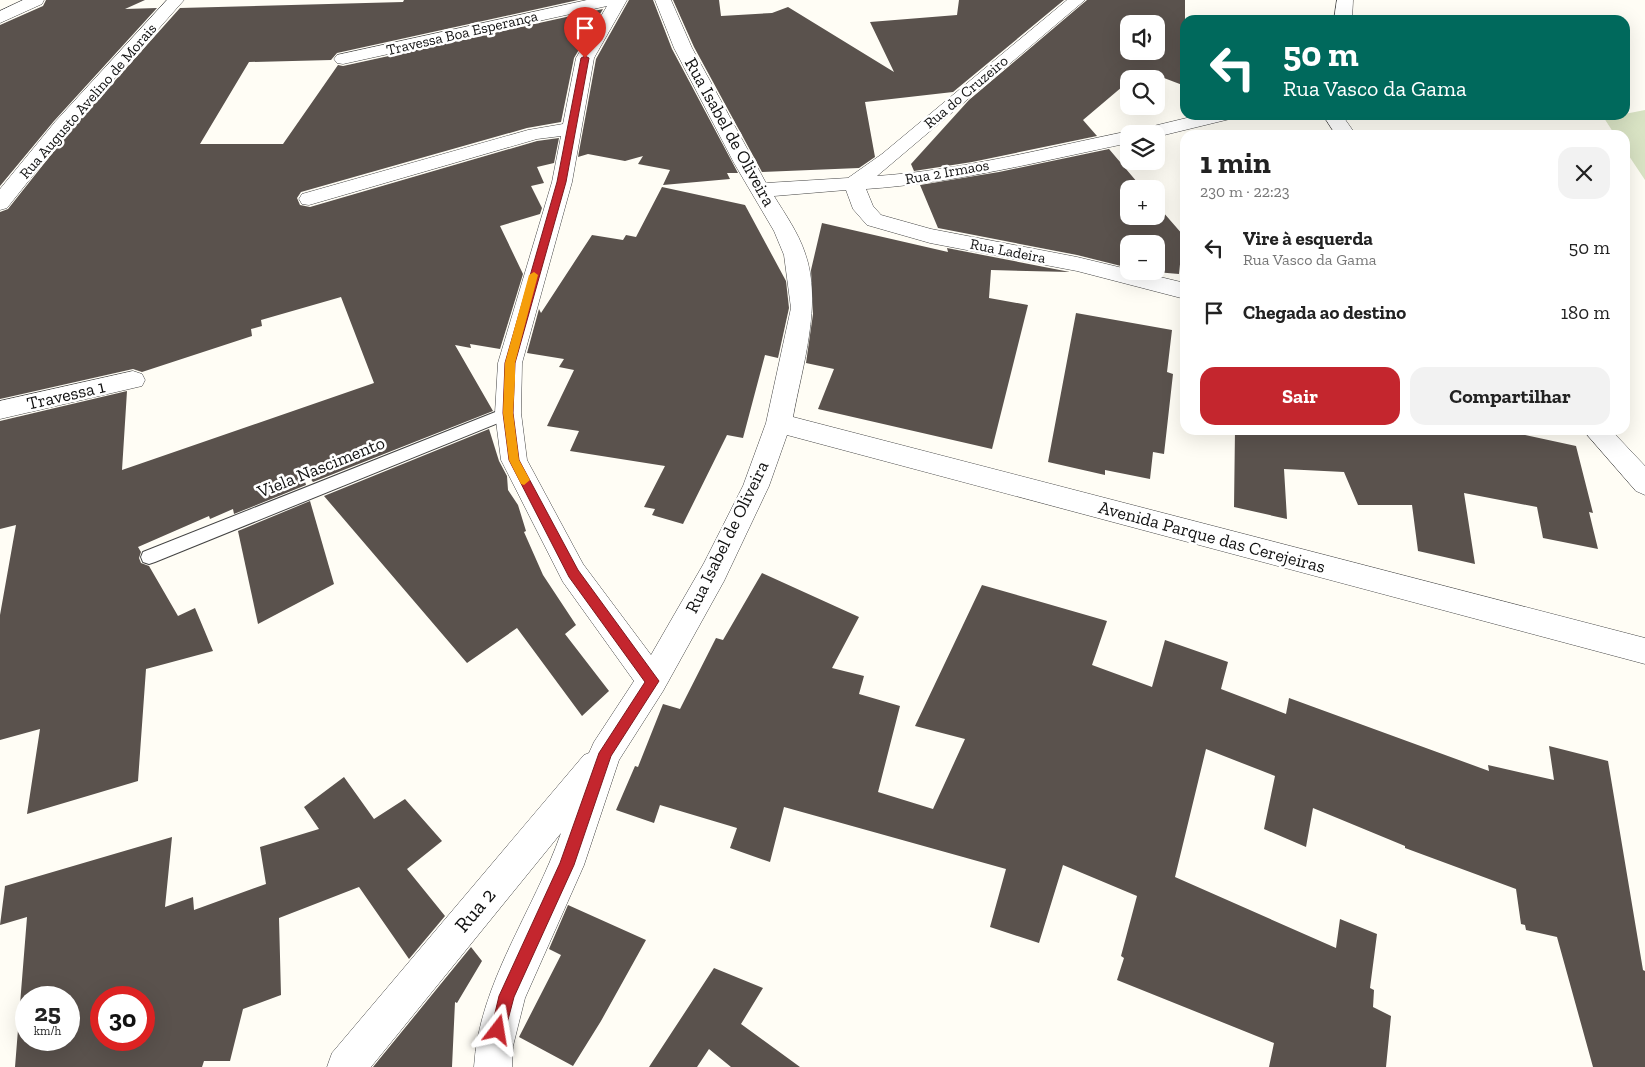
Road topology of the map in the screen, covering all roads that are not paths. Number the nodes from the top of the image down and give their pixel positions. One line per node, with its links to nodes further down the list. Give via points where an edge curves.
1 (36, 0): 9 (street)
2 (176, 0): 18 (street, Rua Augusto Avelino de Morais, via 62,126)
3 (610, 0): 10 (street, Travessa Boa Esperança)
4 (619, 0): 12 (street, via 585,58)
5 (663, 0): 16 (street, Rua Isabel de Oliveira, via 683,48 744,163)
6 (1076, 0): 15 (street, Rua do Cruzeiro, via 889,158)
7 (1345, 0): 8 (street)
8 (1344, 15)
9 (0, 18)
10 (343, 59)
11 (1202, 120): 13 (street)
12 (571, 129): 17 (street, via 535,134); 22 (street, via 562,182 510,363)
13 (1165, 129)
14 (1120, 139): 15 (street, Rua 2 Irmaos, via 962,171 906,180)
15 (854, 183): 16 (street, Rua 2 Irmaos); 19 (street, Rua Ladeira, via 863,209 874,220 930,236 1077,264)
16 (762, 190): 23 (street, Rua Isabel de Oliveira, via 795,255 802,308)
17 (309, 199)
18 (0, 203)
19 (1180, 290)
20 (133, 380): 21 (street, Travessa 1)
21 (0, 410)
22 (508, 413): 26 (lane, Viela Nascimento); 28 (street, via 514,460 573,573)
23 (779, 423): 27 (street, Avenida Parque das Cerejeiras); 28 (street, Rua Isabel de Oliveira, via 756,486 714,572)
24 (1601, 435): 25 (street)
25 (1645, 484)
26 (149, 557)
27 (1645, 651)
28 (652, 681): 29 (street, Rua Isabel de Oliveira)
29 (605, 753): 30 (street, Rua 2); 31 (street, Rua Isabel de Oliveira, via 567,865 507,996 494,1046)
30 (346, 1067)
31 (493, 1067)

